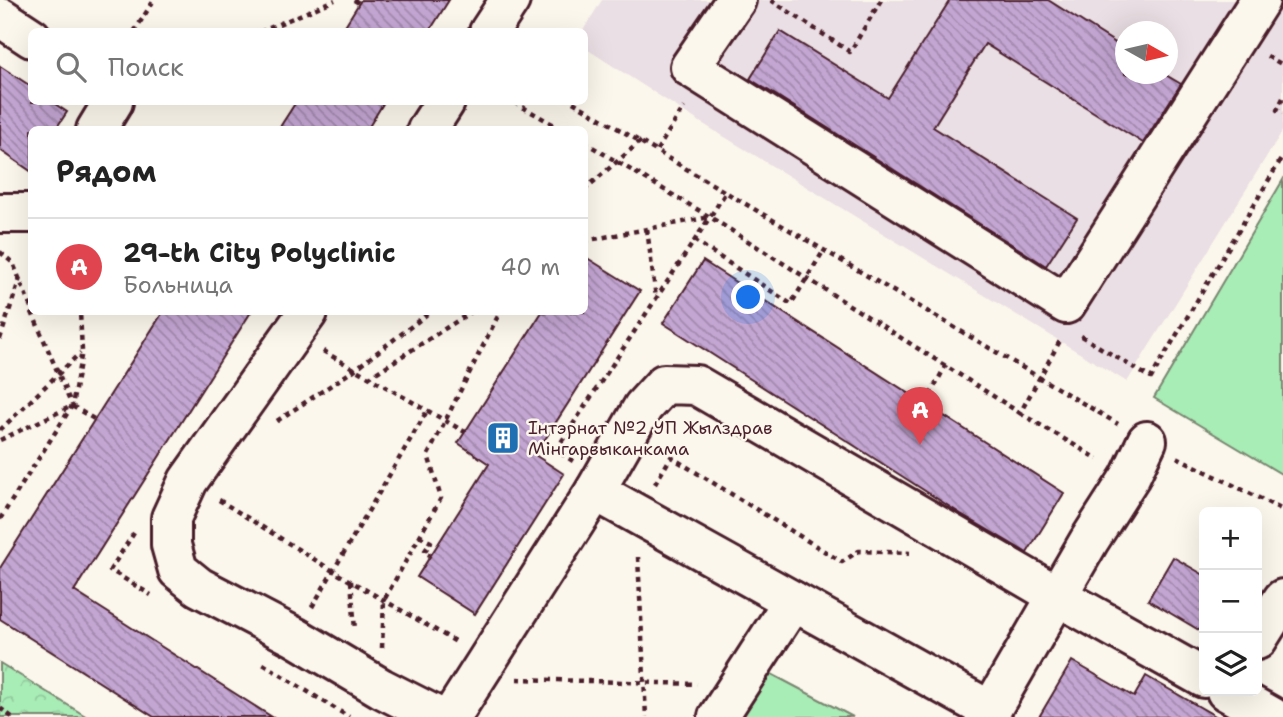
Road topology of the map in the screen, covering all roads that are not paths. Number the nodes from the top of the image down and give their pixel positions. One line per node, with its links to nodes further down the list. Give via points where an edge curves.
1 (510, 0): 5 (lane)
2 (736, 0): 3 (lane, via 690,67 1066,304)
3 (1260, 0)
4 (0, 17): 6 (lane)
5 (492, 28)
6 (28, 35)
7 (111, 105): 9 (lane)
8 (443, 105): 10 (lane)
9 (98, 126)
10 (430, 126)
11 (0, 213): 12 (lane)
12 (28, 213)
13 (301, 323): 23 (lane, via 188,481 171,518 171,545 178,570 199,587)
14 (1147, 441): 16 (lane, via 1130,477)
15 (595, 491): 16 (lane, via 643,407 664,384 696,385); 18 (lane); 24 (lane)
16 (1056, 595): 20 (lane); 22 (lane)
17 (1283, 599): 19 (lane)
18 (793, 601): 22 (lane); 25 (lane)
19 (1261, 633)
20 (1199, 675)
21 (1235, 696): 26 (lane)
22 (989, 714)
23 (438, 717)
24 (451, 717)
25 (718, 717)
26 (1272, 717)

